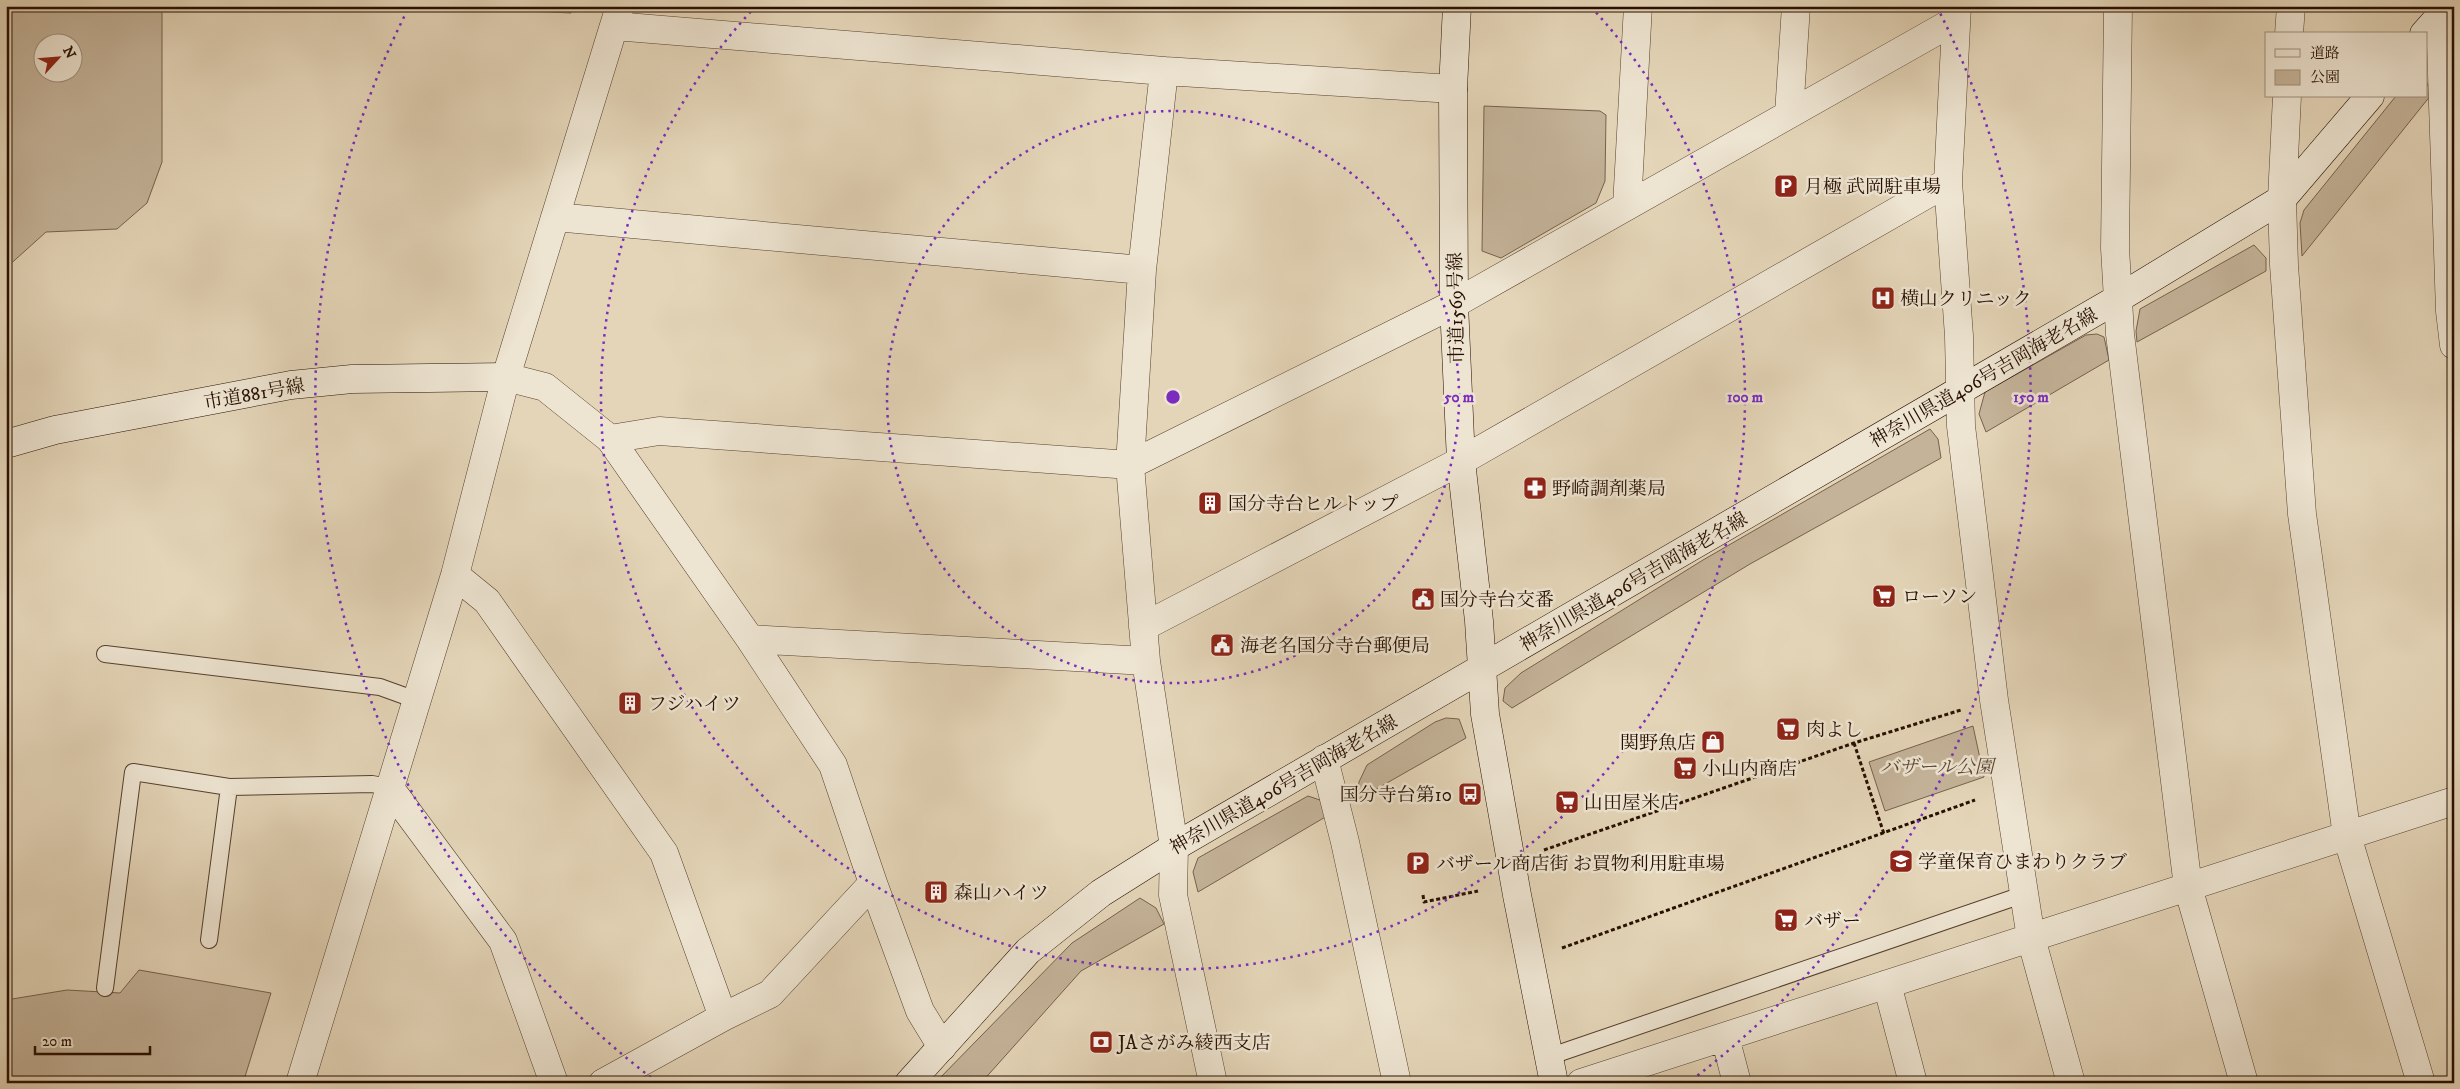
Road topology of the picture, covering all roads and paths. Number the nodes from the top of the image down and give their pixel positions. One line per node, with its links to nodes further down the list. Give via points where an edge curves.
1 (1457, 6): 11 (street, 市道1569号線)
2 (1638, 6): 17 (street)
3 (1796, 6): 14 (street)
4 (2118, 6): 20 (street, via 2115,248)
5 (2290, 6): 9 (street)
6 (1956, 13): 14 (street); 15 (street)
7 (616, 16): 10 (street); 18 (street)
8 (2438, 18): 22 (street)
9 (2289, 32)
10 (1164, 71): 11 (street); 19 (street)
11 (1453, 89): 21 (street, 市道1569号線)
12 (2287, 98): 16 (street)
13 (2368, 98): 16 (street, 神奈川県道406号吉岡海老名線)
14 (1789, 114): 17 (street)
15 (1948, 182): 24 (street); 27 (street)
16 (2282, 199): 20 (street, 神奈川県道406号吉岡海老名線); 44 (street, via 2302,514)
17 (1627, 206): 21 (street)
18 (555, 217): 19 (street); 23 (street)
19 (1142, 270): 28 (street)
20 (2120, 298): 24 (street, 神奈川県道406号吉岡海老名線); 48 (street, via 2120,334)
21 (1454, 304): 27 (street, 市道1569号線); 28 (street)
22 (2454, 345)
23 (506, 377): 25 (street, 市道881号線, via 546,388); 26 (street, 市道881号線, via 352,379 291,385 55,430); 29 (street)
24 (1961, 389): 34 (street, 神奈川県道406号吉岡海老名線); 36 (street, via 1961,426)
25 (610, 439): 28 (street, via 659,431); 31 (street, 市道881号線)
26 (6, 444)
27 (1461, 460): 30 (street); 34 (street, 市道1569号線)
28 (1130, 465): 30 (street)
29 (455, 575): 35 (street); 57 (street, via 487,601 664,853)
30 (1143, 626): 33 (street)
31 (750, 639): 33 (street); 47 (street, 市道881号線, via 833,765)
32 (106, 654): 35 (lane, via 380,687)
33 (1146, 661): 45 (street)
34 (1482, 668): 38 (street, 神奈川県道406号吉岡海老名線); 60 (street, 市道1569号線, via 1486,723)
35 (416, 700): 40 (street)
36 (1994, 700): 37 (path); 41 (street)
37 (1854, 743): 43 (path); 46 (path)
38 (1324, 760): 45 (street, 神奈川県道406号吉岡海老名線); 66 (street, via 1346,842)
39 (228, 787): 40 (lane, via 372,784); 53 (lane); 56 (lane, via 133,772)
40 (389, 787): 61 (street); 62 (street, via 503,941)
41 (2010, 795): 43 (path, via 1988,795); 50 (street)
42 (2454, 801): 44 (street)
43 (1884, 834): 54 (path)
44 (2347, 836): 48 (street); 72 (street)
45 (1174, 847): 59 (street, 神奈川県道406号吉岡海老名線, via 1101,892 1028,951); 65 (street, via 1174,895)
46 (1544, 850)
47 (873, 883): 57 (street, via 770,994); 59 (street, 市道881号線, via 920,1011)
48 (2188, 887): 52 (street); 71 (street)
49 (1478, 891): 51 (path, via 1424,902)
50 (2025, 894): 52 (street); 60 (lane)
51 (1423, 895)
52 (2031, 938): 55 (street); 70 (street)
53 (208, 940)
54 (1558, 950)
55 (1887, 984): 58 (street); 69 (street)
56 (105, 988)
57 (723, 1017): 63 (street)
58 (1725, 1037): 67 (street); 68 (street)
59 (942, 1047): 64 (street, 神奈川県道406号吉岡海老名線)
60 (1551, 1070)
61 (300, 1083)
62 (554, 1083)
63 (603, 1083)
64 (909, 1083)
65 (1213, 1083)
66 (1397, 1083)
67 (1581, 1083)
68 (1737, 1083)
69 (1913, 1083)
70 (2071, 1083)
71 (2244, 1083)
72 (2421, 1083)

